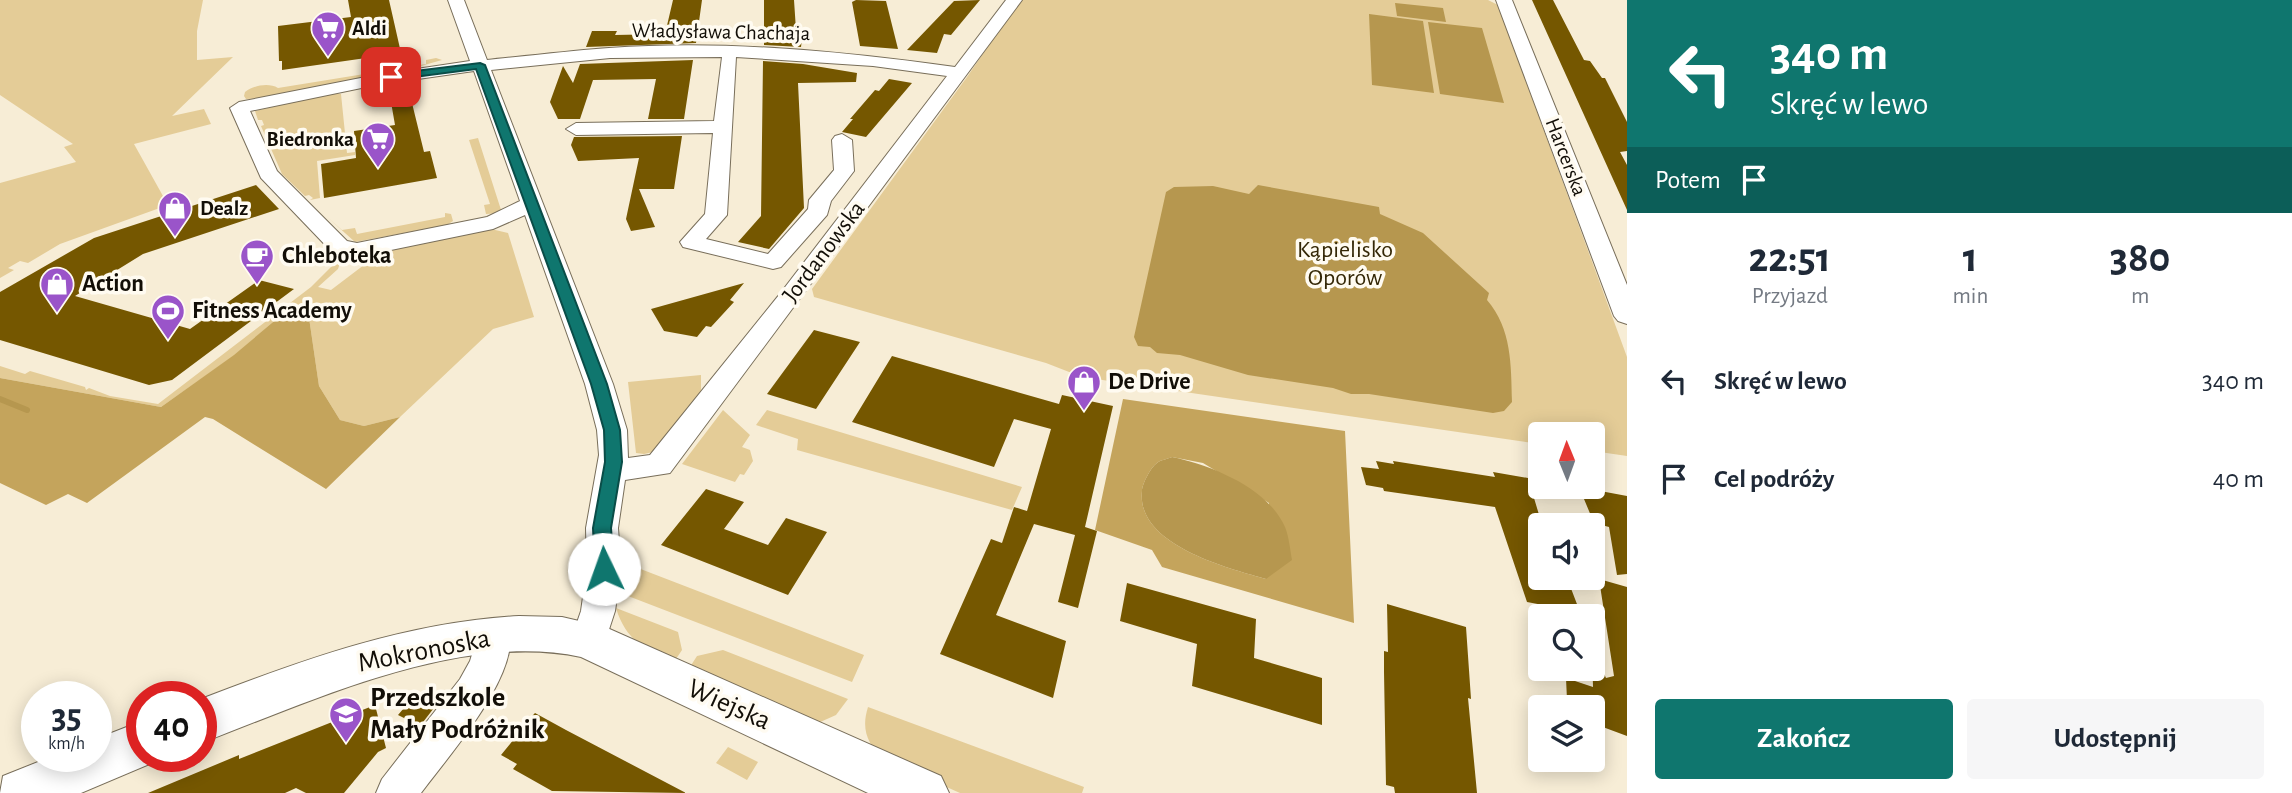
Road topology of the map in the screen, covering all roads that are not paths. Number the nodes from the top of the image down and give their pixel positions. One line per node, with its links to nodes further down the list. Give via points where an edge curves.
1 (456, 0): 4 (street)
2 (1014, 0): 8 (street, Jordanowska)
3 (1504, 0): 13 (street, Harcerska)
4 (471, 40): 6 (street); 7 (street, via 455,59)
5 (729, 59): 10 (street)
6 (480, 65): 7 (street, Władysława Chachaja); 8 (street, Władysława Chachaja, via 610,53 729,51 844,58); 12 (street)
7 (427, 72): 12 (street, via 239,108 268,174 340,247 357,250)
8 (960, 73): 16 (street, Jordanowska, via 659,465)
9 (589, 125): 10 (street, via 631,122)
10 (723, 127): 11 (street, via 716,215 691,242 773,262 819,210 820,200 844,171)
11 (842, 140)
12 (536, 216): 16 (street, via 599,384 612,430)
13 (1601, 245): 14 (street); 15 (street, Harcerska)
14 (1626, 250)
15 (1627, 316)
16 (613, 471): 18 (street, via 602,528 601,595)
17 (513, 635): 18 (main road, Wiejska, via 570,635); 19 (main road, Mokronoska, via 380,656); 22 (street)
18 (589, 640): 23 (main road, Wiejska)
19 (217, 715)
20 (126, 750): 21 (main road)
21 (21, 793)
22 (396, 793)
23 (923, 793)

